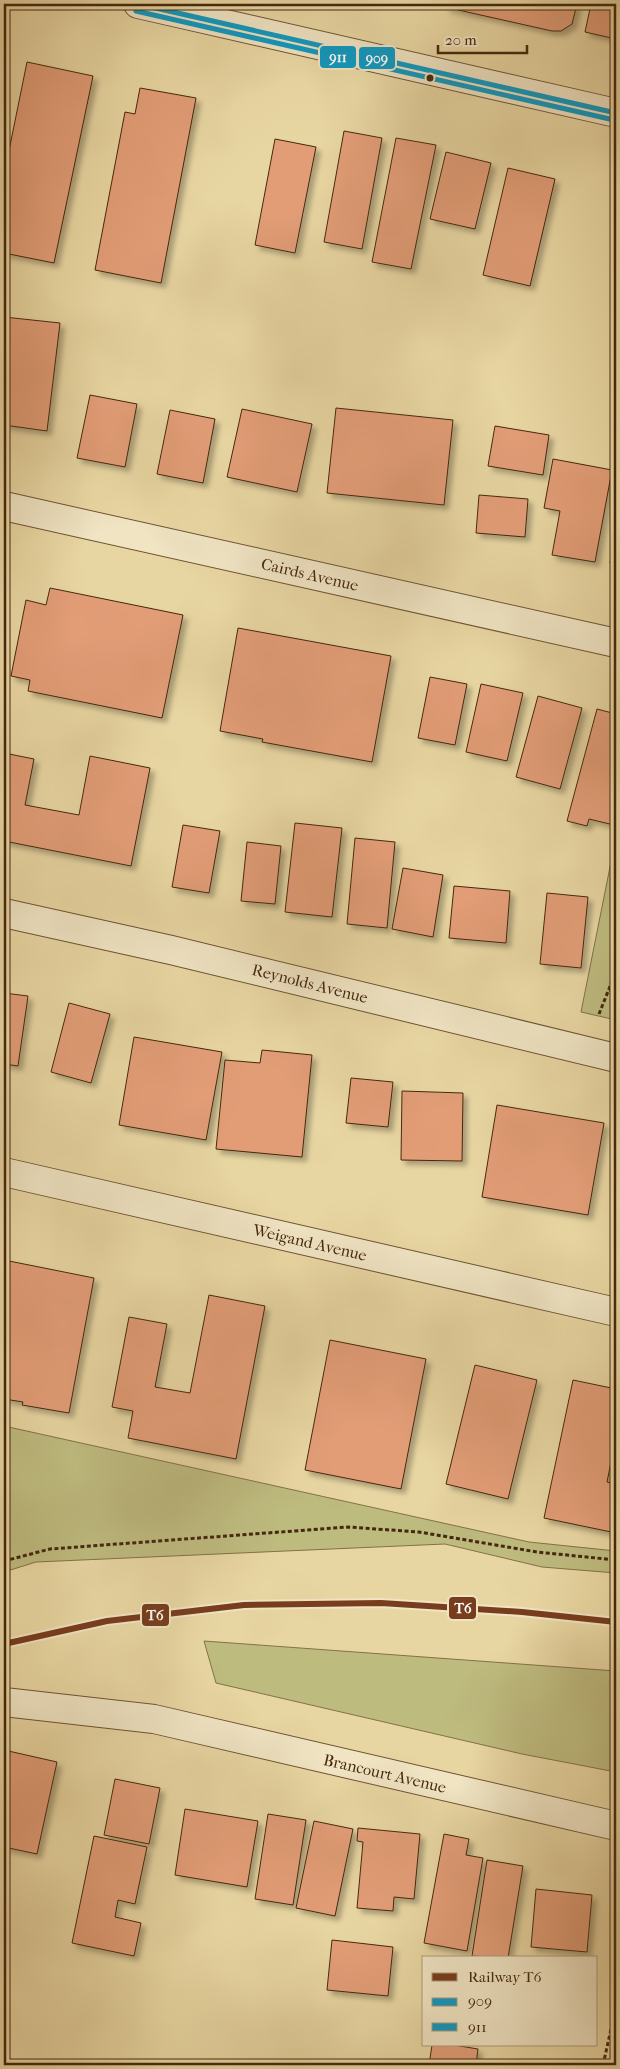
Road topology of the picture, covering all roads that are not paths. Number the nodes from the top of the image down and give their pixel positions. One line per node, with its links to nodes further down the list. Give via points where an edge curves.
1 (138, 4): 2 (street)
2 (616, 113)
3 (4, 506): 4 (street, Cairds Avenue)
4 (616, 643)
5 (4, 913): 6 (street, Reynolds Avenue)
6 (616, 1058)
7 (4, 1172): 8 (street, Weigand Avenue)
8 (616, 1312)
9 (4, 1702): 10 (street, Brancourt Avenue, via 154,1719)
10 (616, 1826)

